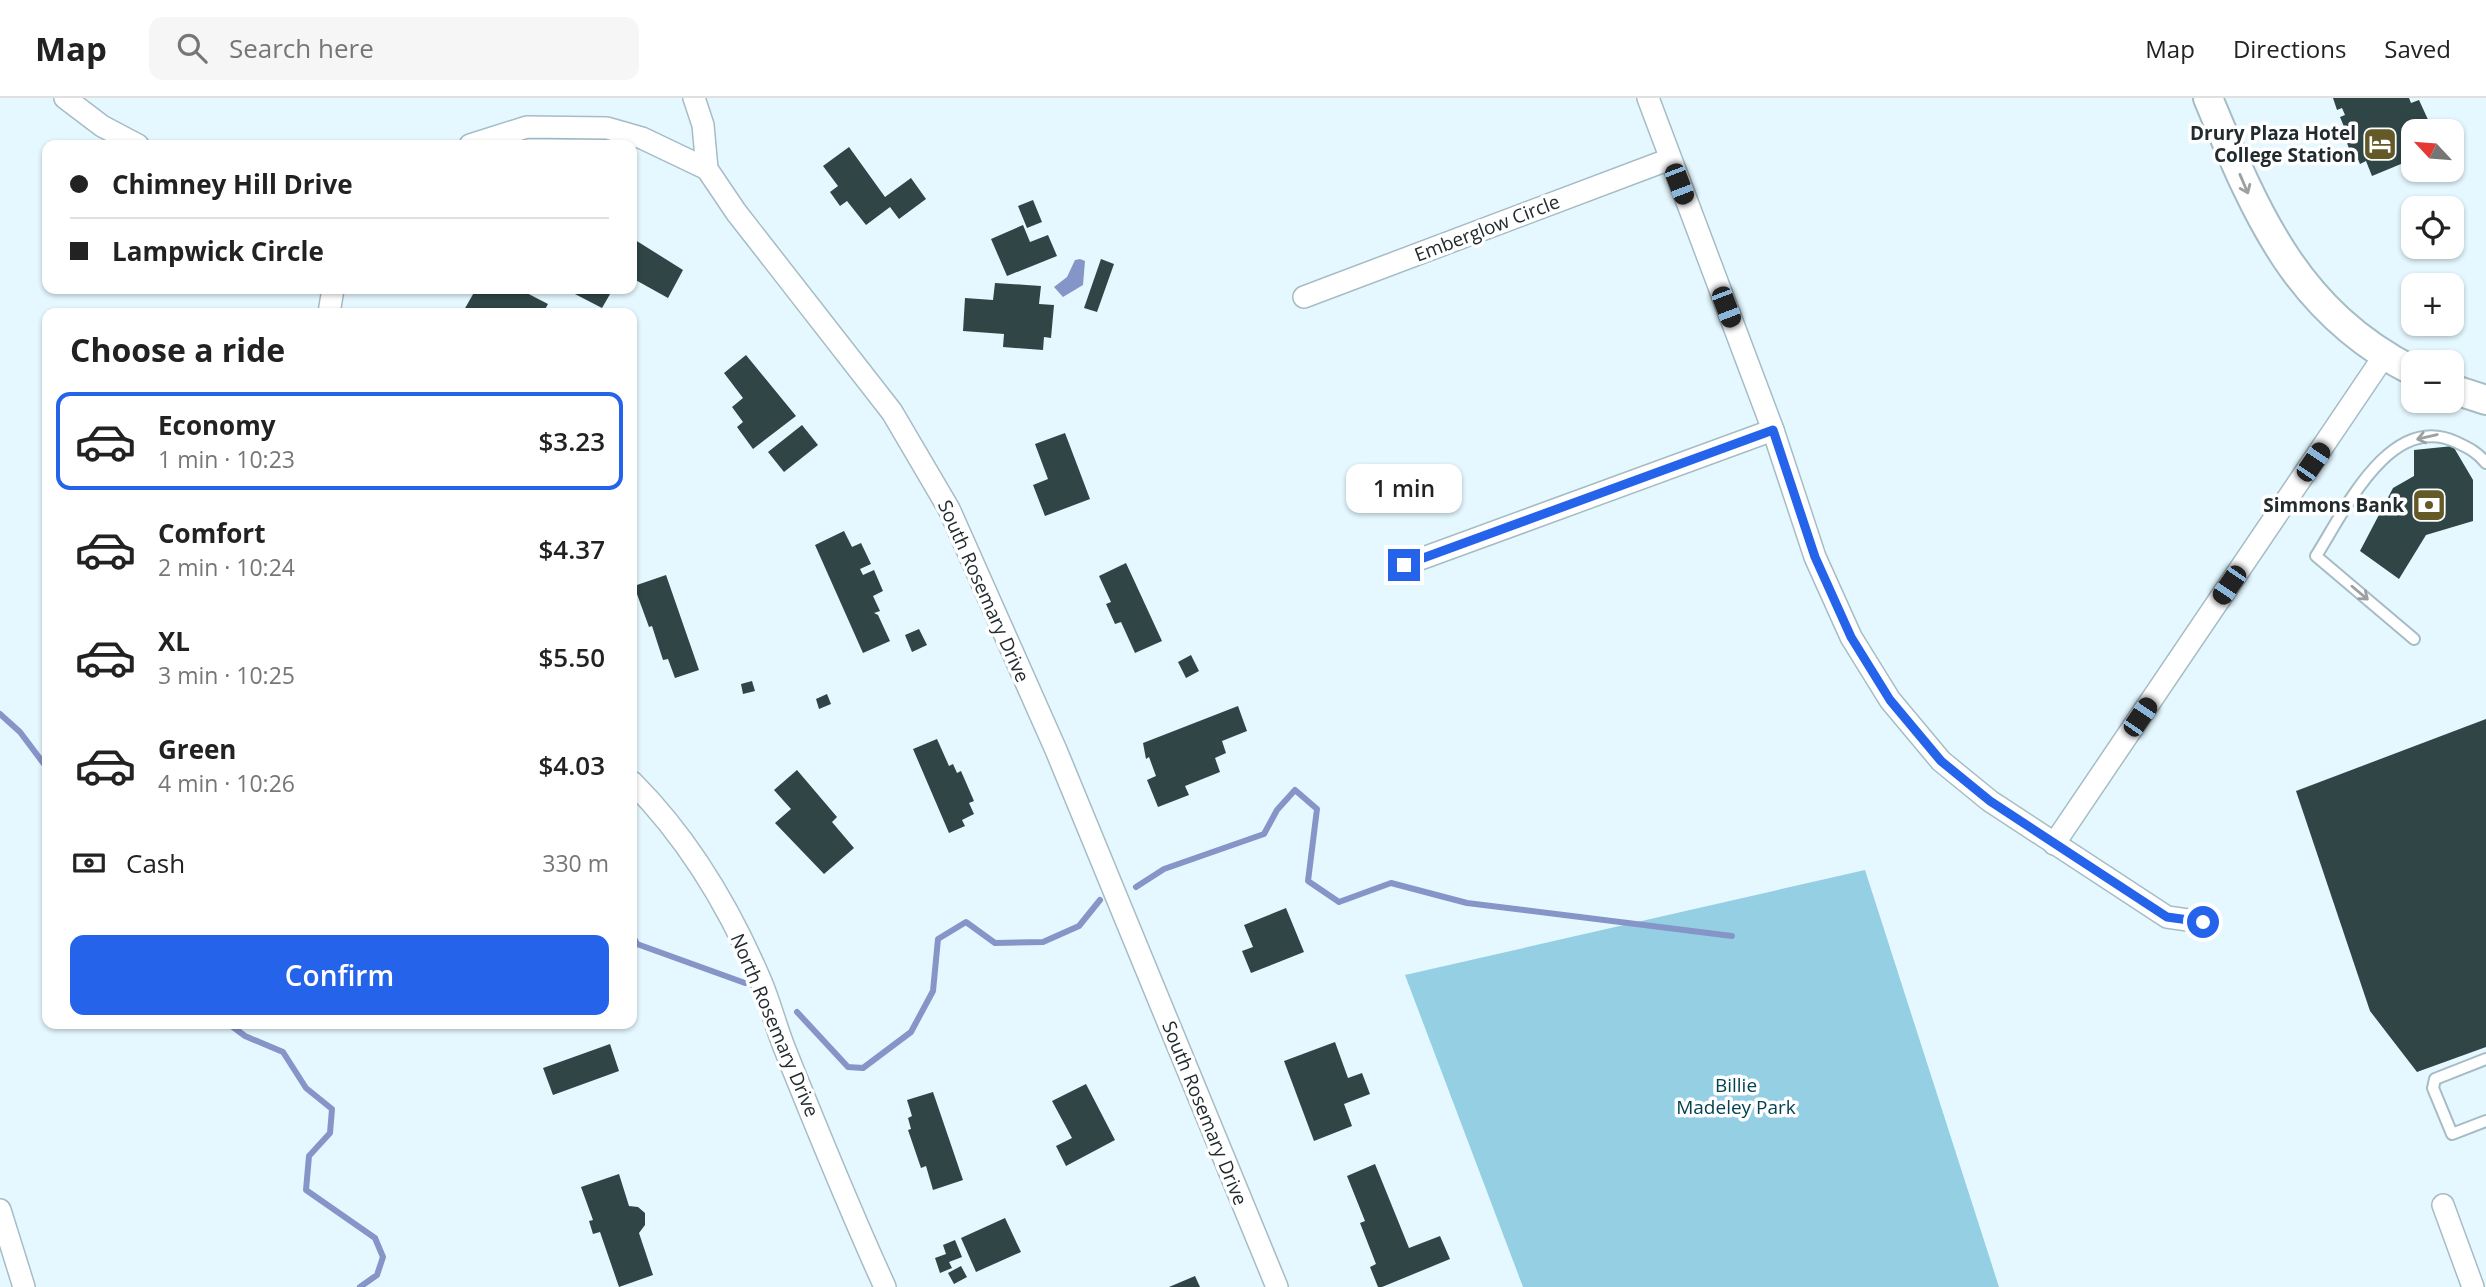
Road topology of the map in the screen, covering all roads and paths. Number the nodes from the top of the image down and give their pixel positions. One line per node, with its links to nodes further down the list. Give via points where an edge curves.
1 (65, 98): 5 (street)
2 (694, 98): 8 (street, via 703,125)
3 (1648, 98): 7 (street)
4 (2208, 98): 10 (main road, one-way to 10, via 2272,240 2325,306)
5 (129, 140)
6 (486, 140): 8 (street, South Rosemary Drive, via 527,127 607,128 642,138)
7 (1670, 159): 9 (street, Emberglow Circle); 14 (street)
8 (706, 169): 27 (street, South Rosemary Drive, via 892,412 949,509 1056,750)
9 (1304, 297)
10 (2384, 356): 11 (main road); 19 (street)
11 (2401, 365)
12 (2464, 393): 13 (main road)
13 (2486, 401)
14 (1773, 430): 16 (street); 19 (street, via 1815,557 1851,637 1890,700 1941,761)
15 (2486, 463): 17 (lane, one-way to 17, via 2478,452 2440,434 2402,443 2369,471 2316,556)
16 (1404, 565)
17 (2414, 639)
18 (637, 788): 26 (street, North Rosemary Drive, via 706,872 726,909 760,978 783,1045)
19 (2054, 844): 20 (street, via 2167,917)
20 (2203, 922)
21 (2486, 1059): 22 (lane, via 2435,1079 2433,1088 2452,1134)
22 (2486, 1121)
23 (2443, 1205): 28 (street)
24 (0, 1210): 25 (street)
25 (24, 1287)
26 (885, 1287)
27 (1277, 1287)
28 (2473, 1287)

